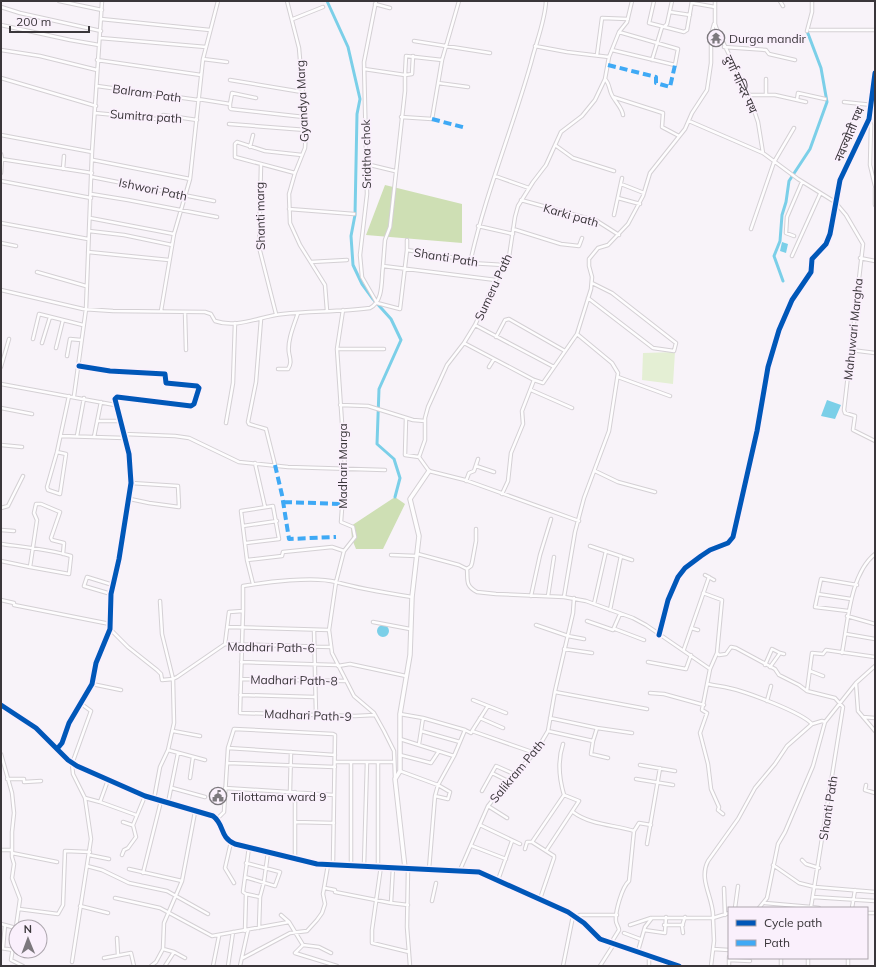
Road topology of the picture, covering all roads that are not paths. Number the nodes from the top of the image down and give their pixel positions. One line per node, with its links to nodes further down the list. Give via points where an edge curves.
1 (59, 1): 20 (street)
2 (102, 1): 20 (street)
3 (218, 1): 29 (street)
4 (287, 1): 24 (street, Gyandya Marg)
5 (459, 1): 39 (street)
6 (546, 1): 37 (street, via 544,19)
7 (632, 1): 25 (street, Sumeru Path)
8 (654, 1): 28 (street, via 649,23)
9 (672, 1): 21 (street)
10 (715, 1): 18 (street, दुर्गा मन्दिर पथ)
11 (780, 1): 15 (street)
12 (812, 1): 30 (street, via 808,30)
13 (376, 2): 19 (street); 53 (street, Sridtha chok)
14 (692, 2): 18 (street); 22 (street)
15 (783, 6)
16 (1, 7): 31 (street)
17 (323, 7): 24 (street)
18 (715, 7): 26 (street, दुर्गा मन्दिर पथ)
19 (390, 8)
20 (102, 10): 23 (street)
21 (670, 12): 22 (street); 28 (street, via 667,24)
22 (690, 15): 28 (street, via 687,30 684,32)
23 (101, 19): 29 (street); 31 (street)
24 (293, 19): 65 (street, Gyandya Marg, via 299,48)
25 (628, 19): 32 (street, Sumeru Path); 44 (street, via 602,18)
26 (715, 24): 40 (street, दुर्गा मन्दिर पथ); 84 (street, via 711,39 709,86)
27 (1, 25): 36 (street)
28 (663, 27): 35 (street)
29 (210, 30): 38 (street)
30 (875, 30)
31 (101, 31): 33 (street)
32 (620, 32): 35 (street); 42 (street, Sumeru Path)
33 (100, 38): 36 (street); 38 (street)
34 (414, 41): 39 (street)
35 (657, 43): 50 (street); 50 (street, via 678,49 675,65)
36 (99, 45): 48 (street)
37 (535, 46): 44 (street); 109 (street)
38 (206, 47): 47 (street)
39 (446, 47): 43 (street); 49 (street)
40 (724, 47): 51 (street, via 766,50 768,54); 67 (street, दुर्गा मन्दिर पथ)
41 (1, 50): 54 (street)
42 (612, 50): 46 (street, Sumeru Path); 50 (street)
43 (490, 53)
44 (597, 55): 46 (street)
45 (413, 56): 49 (street); 56 (street, via 412,74); 56 (street, via 405,57)
46 (609, 56): 59 (street, Sumeru Path)
47 (203, 59): 52 (street); 57 (street)
48 (97, 60): 54 (street); 57 (street)
49 (442, 60): 62 (street)
50 (652, 60)
51 (795, 60)
52 (227, 62)
53 (364, 69): 56 (street); 101 (street, Sridtha chok)
54 (97, 70): 63 (street)
55 (875, 73): 76 (street, नवज्योती पथ)
56 (405, 74): 80 (street)
57 (201, 75): 70 (street)
58 (1, 78): 77 (street)
59 (605, 78): 68 (street); 92 (street, Sumeru Path, via 591,106 582,116 564,128)
60 (766, 79): 66 (street)
61 (230, 80): 65 (street)
62 (438, 83): 64 (street); 80 (street, via 432,119)
63 (97, 86): 70 (street, Balram Path); 77 (street)
64 (468, 87)
65 (302, 92): 81 (street, Gyandya Marg)
66 (766, 94): 67 (street); 72 (street)
67 (748, 95): 94 (street, दुर्गा मन्दिर पथ, via 758,122)
68 (613, 97): 79 (street); 90 (street, via 663,113 662,127)
69 (256, 98): 75 (street, via 232,93)
70 (198, 99): 75 (street, Balram Path); 83 (street)
71 (825, 99): 72 (street, via 798,93)
72 (796, 100): 73 (street)
73 (806, 102)
74 (844, 102): 76 (street)
75 (230, 104): 81 (street, Balram Path, via 231,109)
76 (872, 105): 82 (street, नवज्योती पथ)
77 (96, 106): 78 (street)
78 (95, 113): 83 (street, Sumitra path, via 158,119 163,115); 93 (street)
79 (623, 115)
80 (401, 117): 104 (street)
81 (304, 118): 87 (street, Gyandya Marg)
82 (869, 119): 116 (street, via 870,165); 126 (street, नवज्योती पथ, via 841,178)
83 (197, 120): 112 (street)
84 (689, 121): 90 (street); 94 (street)
85 (229, 124): 87 (street)
86 (794, 128): 100 (street)
87 (306, 130): 96 (street, Gyandya Marg)
88 (1, 135): 93 (street)
89 (253, 136): 91 (street)
90 (679, 136): 118 (street, via 650,173)
91 (250, 146): 96 (street, via 264,151); 102 (street, via 236,142 234,157)
92 (555, 146): 105 (street, via 574,158); 117 (street, Sumeru Path, via 546,165)
93 (92, 152): 99 (street)
94 (763, 153): 100 (street)
95 (1, 154): 98 (street)
96 (302, 155): 108 (street, Gyandya Marg)
97 (64, 156): 103 (street)
98 (2, 159): 103 (street); 106 (street)
99 (92, 160): 107 (street); 112 (street)
100 (774, 162): 114 (street); 138 (street)
101 (366, 164): 104 (street); 168 (street, Sridtha chok, via 361,272)
102 (261, 165): 108 (street); 175 (street, Shanti marg, via 259,247)
103 (64, 169): 107 (street)
104 (395, 171): 160 (street, via 390,227 385,240)
105 (614, 171)
106 (1, 173)
107 (92, 173): 110 (street)
108 (295, 173): 129 (street, Gyandya Marg, via 289,194)
109 (495, 176): 117 (street); 136 (street)
110 (92, 177): 119 (street); 121 (street, Ishwori Path)
111 (622, 178): 115 (street)
112 (190, 179): 121 (street)
113 (1, 181): 122 (street)
114 (802, 182): 120 (street); 143 (street, via 787,217 786,233)
115 (621, 184): 118 (street); 123 (street)
116 (875, 187): 128 (street)
117 (529, 188): 124 (street, Sumeru Path)
118 (644, 193): 127 (street)
119 (91, 194): 122 (street); 130 (street)
120 (820, 194): 126 (street); 152 (street)
121 (186, 197): 125 (street, Ishwori Path); 130 (street)
122 (91, 198): 134 (street)
123 (618, 198): 127 (street); 132 (street)
124 (521, 200): 137 (street, Sumeru Path); 142 (street, Karki path, via 597,221)
125 (214, 201)
126 (835, 202): 153 (street, Mahuwari Margha, via 862,241); 313 (street, नवज्योती पथ, via 826,244 812,259 811,272 792,300 779,330 768,367 756,435 732,537 728,543 701,556 678,576 668,600)
127 (640, 204): 142 (street)
128 (875, 205)
129 (289, 209): 131 (street); 157 (street, Gyandya Marg, via 290,223)
130 (181, 210): 133 (street); 140 (street)
131 (354, 214)
132 (614, 215)
133 (217, 217)
134 (90, 218): 139 (street); 140 (street)
135 (1, 223): 145 (street)
136 (478, 226): 141 (street); 158 (street)
137 (513, 229): 141 (street, Sumeru Path); 144 (street, via 561,244 579,246)
138 (751, 229)
139 (89, 231): 145 (street); 148 (street)
140 (174, 234): 148 (street)
141 (513, 234): 159 (street, Sumeru Path, via 510,255)
142 (619, 235): 164 (street, via 608,245 598,248 591,257 589,266)
143 (794, 236)
144 (582, 238)
145 (88, 239): 151 (street)
146 (407, 240): 150 (street)
147 (1, 242): 149 (street)
148 (172, 245): 154 (street)
149 (16, 246)
150 (407, 250): 158 (street, Shanti Path); 161 (street, Shanti Path)
151 (88, 252): 154 (street); 165 (street)
152 (792, 256)
153 (860, 258): 156 (street); 193 (street, Mahuwari Margha)
154 (169, 260): 171 (street)
155 (347, 260): 157 (street)
156 (875, 261)
157 (310, 262): 172 (street, Gyandya Marg, via 325,285)
158 (470, 263): 159 (street, Shanti Path)
159 (504, 264): 163 (street, Sumeru Path)
160 (383, 266): 161 (street); 168 (street)
161 (405, 268): 163 (street); 168 (street, Shanti Path, via 400,309)
162 (37, 272): 165 (street)
163 (496, 280): 181 (street, Sumeru Path)
164 (592, 283): 167 (street); 167 (street, via 612,293 676,343 675,348 671,352 653,348)
165 (86, 286): 169 (street)
166 (1, 290): 169 (street)
167 (588, 298): 182 (street)
168 (377, 303): 170 (street, via 370,308)
169 (86, 309): 171 (street); 180 (street)
170 (343, 310): 172 (street); 190 (street, Madhari Marga)
171 (161, 311): 173 (street)
172 (327, 311): 174 (street)
173 (185, 312): 179 (street, via 209,312 215,321); 192 (street)
174 (298, 313): 175 (street); 202 (street, via 291,336 290,366 288,369)
175 (276, 314): 177 (street)
176 (50, 317): 178 (street); 185 (street, via 39,314); 187 (street)
177 (261, 319): 179 (street); 234 (street, via 256,382 248,422 266,429)
178 (63, 320): 180 (street); 189 (street)
179 (235, 323): 221 (street, via 233,383)
180 (83, 325): 186 (street)
181 (475, 325): 183 (street); 188 (street, Sumeru Path)
182 (577, 334): 194 (street); 203 (street, via 612,363 618,370)
183 (496, 337): 194 (street, via 506,319 509,319); 201 (street)
184 (9, 339): 199 (street)
185 (33, 339)
186 (81, 340): 196 (street, via 70,339); 198 (street)
187 (42, 343)
188 (464, 343): 197 (street); 220 (street, Sumeru Path, via 447,365 428,407)
189 (56, 348)
190 (337, 349): 191 (street); 213 (street, Madhari Marga)
191 (384, 349)
192 (186, 350)
193 (851, 350): 195 (street); 227 (street, Mahuwari Margha, via 844,410 845,413 855,416 853,430)
194 (565, 351): 201 (street)
195 (875, 353)
196 (67, 356)
197 (494, 359): 200 (street); 204 (street)
198 (79, 366): 208 (street); 212 (street, via 110,371 164,374 166,383 199,388 191,406 117,397)
199 (1, 367)
200 (489, 367)
201 (554, 367): 204 (street, via 546,381)
202 (278, 369)
203 (618, 377): 209 (street); 239 (street, via 609,431)
204 (534, 380): 206 (street)
205 (1, 384): 207 (street)
206 (531, 390): 215 (street); 245 (street, via 522,411 523,424 511,453 508,481)
207 (69, 396): 208 (street); 223 (street)
208 (74, 396): 210 (street)
209 (670, 396)
210 (84, 398): 211 (street); 224 (street)
211 (101, 402): 212 (street); 218 (street)
212 (115, 404): 219 (street)
213 (340, 405): 217 (street, via 368,406); 236 (street, Madhari Marga)
214 (1, 408): 216 (street)
215 (572, 408)
216 (32, 414)
217 (406, 418): 220 (street); 231 (street, via 405,455)
218 (97, 420): 219 (street); 225 (street)
219 (122, 421): 222 (street)
220 (425, 421): 231 (street, Sumeru Path, via 425,440)
221 (226, 423)
222 (124, 434): 226 (street); 233 (street, via 180,436 234,460)
223 (61, 436): 224 (street); 230 (street)
224 (77, 436): 225 (street)
225 (94, 437): 226 (street)
226 (125, 438): 243 (street)
227 (875, 441)
228 (1, 445): 229 (street)
229 (22, 447)
230 (57, 452): 230 (street, via 66,454 60,494 47,489)
231 (419, 457): 238 (street)
232 (478, 459): 235 (street)
233 (255, 463): 234 (street); 247 (street)
234 (275, 465): 236 (street)
235 (476, 466): 240 (street); 242 (street)
236 (345, 468): 237 (street); 260 (street, Madhari Marga, via 341,522 353,527 355,536)
237 (384, 470)
238 (429, 471): 242 (street); 265 (street, via 410,499 419,536)
239 (595, 471): 244 (street, via 618,482); 251 (street, via 584,498)
240 (494, 472)
241 (23, 476): 248 (street, via 8,506)
242 (466, 481): 245 (street)
243 (131, 483): 246 (street); 246 (street, via 178,486 179,507)
244 (655, 492)
245 (502, 494): 251 (street)
246 (130, 498): 278 (street)
247 (264, 507): 250 (street, via 274,506); 252 (street, via 240,511)
248 (1, 508)
249 (551, 519): 284 (street)
250 (277, 521): 252 (street); 256 (street, via 279,539)
251 (579, 521): 287 (street, via 572,545)
252 (243, 526): 256 (street)
253 (476, 529): 272 (street, via 472,563)
254 (1, 530): 255 (street)
255 (14, 531)
256 (246, 543): 268 (street)
257 (1, 544): 259 (street)
258 (590, 546): 261 (street)
259 (32, 548): 262 (street); 262 (street, via 37,520 33,515 36,504 41,504 60,512 51,538 64,543); 271 (street)
260 (344, 551): 268 (street, via 332,547 283,552 282,556); 276 (street, Madhari Marga)
261 (606, 551): 266 (street); 292 (street)
262 (64, 554): 271 (street, via 71,556 68,575)
263 (875, 554): 279 (street, via 866,562)
264 (391, 555): 265 (street)
265 (417, 555): 272 (street, via 459,564); 286 (street)
266 (621, 556): 269 (street); 293 (street)
267 (554, 557): 285 (street)
268 (248, 560): 277 (street)
269 (632, 560)
270 (1, 561): 271 (street)
271 (30, 567)
272 (467, 569): 284 (street, via 467,584 476,592)
273 (705, 575): 274 (street)
274 (709, 577): 275 (street); 281 (street)
275 (714, 580)
276 (336, 582): 277 (street, via 278,580); 286 (street); 310 (street, Madhari Marga)
277 (253, 584): 294 (street, via 243,586)
278 (113, 585): 280 (street); 280 (street, via 86,577 84,586)
279 (857, 585): 283 (street, via 821,579); 289 (street)
280 (111, 593): 282 (street); 300 (street)
281 (703, 593): 305 (street); 325 (street, via 722,600)
282 (115, 594)
283 (818, 594): 289 (street); 295 (street, via 815,607)
284 (531, 596): 285 (street)
285 (548, 596): 287 (street)
286 (412, 597): 307 (street)
287 (564, 597): 288 (street)
288 (574, 598): 292 (street); 314 (street, Salikram Path)
289 (851, 599): 295 (street)
290 (1, 600): 300 (street, via 14,605)
291 (160, 601): 342 (street, via 162,634)
292 (594, 604): 293 (street)
293 (610, 610): 296 (street)
294 (242, 611): 303 (street, via 229,612); 304 (street)
295 (848, 611): 297 (street)
296 (620, 614): 308 (street); 313 (street, via 633,618)
297 (847, 616): 301 (street); 312 (street)
298 (587, 621): 308 (street)
299 (373, 622): 307 (street)
300 (110, 624): 306 (street)
301 (875, 624)
302 (536, 625): 314 (street)
303 (227, 627): 304 (street); 318 (street)
304 (242, 628): 309 (street); 319 (street)
305 (691, 628): 311 (street); 323 (street)
306 (110, 629): 342 (street, via 157,670 162,680); 347 (street, via 96,663)
307 (410, 629): 340 (street, via 411,645)
308 (615, 629): 317 (street)
309 (314, 630): 310 (street); 320 (street)
310 (329, 630): 321 (street, Madhari Marga)
311 (698, 630)
312 (846, 634): 316 (street); 327 (street)
313 (660, 635): 323 (street)
314 (568, 636): 315 (street); 322 (street, Salikram Path)
315 (584, 639)
316 (875, 639)
317 (644, 640)
318 (225, 644): 319 (street, Madhari Path-6); 342 (street, Madhari Path-6)
319 (241, 644): 320 (street, Madhari Path-6); 331 (street)
320 (315, 647): 321 (street, Madhari Path-6); 333 (street)
321 (331, 647): 334 (street, Madhari Marga)
322 (564, 649): 324 (street); 352 (street, Salikram Path)
323 (684, 650): 329 (street)
324 (592, 653)
325 (717, 653): 335 (street, via 726,654 731,647); 338 (street)
326 (780, 653): 328 (street); 335 (street, via 772,649); 337 (street)
327 (842, 653): 330 (street); 339 (street, via 826,650 823,654 812,653)
328 (784, 654)
329 (691, 655): 332 (street, via 686,669); 338 (street)
330 (875, 657)
331 (241, 662): 333 (street); 343 (street)
332 (648, 662)
333 (315, 664): 334 (street); 344 (street)
334 (338, 665): 340 (street, via 350,664); 345 (street, Madhari Marga)
335 (765, 665): 337 (street)
336 (875, 666): 346 (street)
337 (770, 667): 351 (street, via 775,669 779,676)
338 (710, 669): 348 (street)
339 (810, 672): 341 (street); 351 (street)
340 (406, 676): 366 (street)
341 (823, 676)
342 (173, 679): 382 (street)
343 (241, 679): 344 (street, Madhari Path-8); 354 (street)
344 (315, 681): 345 (street, Madhari Path-8); 355 (street)
345 (347, 681): 367 (street, Madhari Marga, via 354,696)
346 (856, 683): 359 (street); 368 (street, via 858,711)
347 (92, 684): 350 (street); 358 (street)
348 (708, 684): 357 (street, via 730,688); 362 (street)
349 (771, 686): 357 (street)
350 (121, 690)
351 (807, 691): 359 (street, via 835,698)
352 (555, 692): 363 (street); 371 (street, Salikram Path)
353 (650, 693): 362 (street, via 702,703)
354 (240, 695): 355 (street); 365 (street, Madhari Path-9, via 240,712)
355 (314, 697): 365 (street)
356 (473, 700): 361 (street)
357 (767, 701): 374 (street, via 802,716)
358 (80, 703): 391 (street); 410 (street, via 91,711)
359 (839, 703): 373 (street); 489 (street, Shanti Path, via 843,707)
360 (1, 705): 391 (street, via 36,728)
361 (488, 706): 364 (street); 370 (street)
362 (704, 706): 449 (street, via 702,710 707,713 700,733 701,740 708,764 711,789 718,810)
363 (647, 709)
364 (506, 713)
365 (316, 714): 367 (street, Madhari Path-9)
366 (400, 714): 369 (street); 385 (street)
367 (376, 715): 408 (street, Madhari Marga, via 394,751)
368 (863, 717): 372 (street); 381 (street)
369 (423, 718): 377 (street); 378 (street)
370 (480, 718): 375 (street); 379 (street)
371 (550, 718): 376 (street); 380 (street, Salikram Path)
372 (875, 718)
373 (825, 722): 374 (street); 482 (street, via 813,766 778,844)
374 (812, 724): 537 (street, via 787,746 755,788 738,819 706,866 706,887)
375 (503, 728)
376 (597, 728): 383 (street); 386 (street)
377 (465, 730): 379 (street, via 471,733); 387 (street)
378 (421, 731): 387 (street); 388 (street)
379 (472, 731): 396 (street)
380 (548, 731): 386 (street); 396 (street, Salikram Path)
381 (875, 731)
382 (173, 732): 384 (street); 392 (street)
383 (632, 733)
384 (200, 736)
385 (400, 739): 388 (street); 399 (street)
386 (593, 741): 402 (street, via 591,754)
387 (460, 742): 400 (street)
388 (419, 744): 393 (street)
389 (563, 744): 437 (street, via 559,775)
390 (228, 748): 394 (street); 398 (street, via 234,729 330,734 335,735); 409 (street)
391 (57, 750): 410 (street)
392 (168, 750): 395 (street); 442 (street, via 160,767)
393 (439, 751): 399 (street, via 431,763); 400 (street)
394 (291, 752): 398 (street); 412 (street)
395 (178, 753): 401 (street); 430 (street)
396 (535, 753): 418 (street, Salikram Path)
397 (1, 754): 420 (street)
398 (335, 755): 404 (street)
399 (400, 755): 415 (street)
400 (454, 756): 427 (street)
401 (193, 757): 403 (street); 419 (street)
402 (608, 758)
403 (205, 760)
404 (335, 762): 405 (street); 413 (street)
405 (351, 762): 406 (street); 481 (street)
406 (367, 762): 407 (street); 484 (street)
407 (378, 762): 408 (street); 485 (street)
408 (394, 762): 421 (street, Madhari Marga)
409 (226, 763): 412 (street); 431 (street)
410 (72, 764): 422 (street); 441 (street, via 73,774)
411 (640, 765): 414 (street)
412 (292, 766): 413 (street); 432 (street)
413 (335, 767): 436 (street)
414 (660, 768): 416 (street); 426 (street)
415 (400, 771): 421 (street); 427 (street)
416 (675, 771)
417 (492, 773): 418 (street, via 497,766); 425 (street); 433 (street)
418 (514, 774): 425 (street, Salikram Path)
419 (190, 778)
420 (7, 779): 424 (street); 469 (street, via 12,793 14,813)
421 (395, 779): 488 (street)
422 (108, 780): 438 (street); 444 (street)
423 (636, 780): 426 (street)
424 (41, 781)
425 (508, 781): 446 (street, Salikram Path)
426 (657, 783): 428 (street); 458 (street)
427 (438, 785): 439 (street); 439 (street, via 450,792 448,799)
428 (673, 785)
429 (866, 785): 435 (street, via 865,790)
430 (172, 788): 440 (street); 445 (street)
431 (225, 788): 432 (street); 452 (street, via 224,812)
432 (290, 791): 434 (street)
433 (482, 791)
434 (295, 792): 436 (street); 454 (street)
435 (875, 793)
436 (334, 795): 455 (street)
437 (564, 795): 448 (street, via 579,802); 462 (street)
438 (145, 796): 442 (street); 450 (street)
439 (435, 796): 491 (street)
440 (206, 797)
441 (85, 798): 444 (street); 472 (street, via 91,830)
442 (154, 799): 443 (street)
443 (161, 801): 445 (street); 493 (street)
444 (100, 802): 450 (street)
445 (168, 803): 447 (street)
446 (488, 806): 451 (street); 457 (street, Salikram Path)
447 (195, 812): 452 (street); 496 (street)
448 (573, 812): 459 (street, via 606,825); 470 (street)
449 (723, 814)
450 (136, 815): 456 (street)
451 (507, 818)
452 (217, 819): 461 (street, via 225,838)
453 (123, 822): 456 (street)
454 (295, 822): 455 (street); 474 (street)
455 (334, 823): 480 (street)
456 (133, 825): 473 (street, via 136,837)
457 (480, 825): 460 (street); 465 (street, Salikram Path)
458 (651, 825): 459 (street, via 639,823); 464 (street)
459 (634, 831): 532 (street, via 629,881 621,895)
460 (512, 840): 463 (street); 476 (street)
461 (231, 842): 466 (street); 498 (street, via 225,868)
462 (532, 842): 467 (street, via 527,842); 470 (street)
463 (520, 844)
464 (647, 844)
465 (472, 846): 476 (street); 492 (street, Salikram Path)
466 (249, 847): 471 (street); 479 (street)
467 (525, 849)
468 (1, 850): 469 (street)
469 (12, 851): 478 (street); 525 (street, via 12,878 20,896)
470 (546, 851): 512 (street, via 554,858)
471 (268, 852): 474 (street); 487 (street)
472 (89, 854): 475 (street); 483 (street); 525 (street, via 65,851 63,905 58,914)
473 (122, 855)
474 (294, 858): 480 (street, via 317,864)
475 (109, 859)
476 (506, 859): 495 (street)
477 (802, 860): 489 (street)
478 (57, 862)
479 (246, 863): 487 (street); 494 (street)
480 (330, 864): 481 (street); 502 (street)
481 (351, 865): 484 (street)
482 (773, 865): 501 (street, via 795,882); 517 (street)
483 (87, 866): 507 (street, via 130,883); 519 (street)
484 (364, 866): 485 (street)
485 (379, 866): 486 (street); 511 (street)
486 (393, 867): 488 (street); 516 (street)
487 (266, 868): 497 (street); 497 (street, via 280,872 275,886)
488 (406, 868): 491 (street); 518 (street)
489 (819, 868): 501 (street, Shanti Path)
490 (129, 869): 493 (street)
491 (429, 869): 492 (street)
492 (460, 870): 495 (street, via 478,872)
493 (143, 873): 496 (street)
494 (244, 877): 497 (street); 506 (street, via 243,892)
495 (498, 880): 512 (street)
496 (182, 881): 507 (street)
497 (264, 882): 509 (street)
498 (234, 883)
499 (436, 883): 515 (street)
500 (738, 886): 521 (street)
501 (815, 887): 504 (street); 508 (street, Shanti Path)
502 (325, 888): 511 (street); 550 (street, via 325,904 320,917 307,931)
503 (724, 888): 530 (street)
504 (855, 890): 505 (street); 513 (street)
505 (875, 892)
506 (246, 894): 509 (street); 548 (street)
507 (176, 895): 526 (street); 529 (street)
508 (813, 896): 513 (street); 523 (street, Shanti Path)
509 (260, 897): 546 (street)
510 (115, 898): 526 (street, via 160,908)
511 (376, 899): 516 (street); 564 (street, via 372,943)
512 (540, 899): 533 (street)
513 (854, 899): 514 (street); 524 (street)
514 (875, 900)
515 (432, 901)
516 (391, 903): 518 (street)
517 (764, 903): 520 (street); 522 (street)
518 (408, 905): 564 (street)
519 (80, 906): 528 (street); 574 (street)
520 (787, 906): 523 (street)
521 (734, 907)
522 (760, 907)
523 (811, 907)
524 (852, 907)
525 (19, 909): 538 (street)
526 (168, 913): 553 (street, via 212,936); 559 (street, via 164,922)
527 (728, 913): 530 (street)
528 (108, 914)
529 (208, 914)
530 (725, 914): 537 (street)
531 (281, 915): 539 (street)
532 (617, 915): 533 (street); 556 (street, via 619,930)
533 (575, 916): 556 (street, via 596,937); 584 (street)
534 (666, 917): 535 (street); 536 (street); 543 (street)
535 (685, 917): 537 (street); 544 (street)
536 (652, 918): 542 (street); 547 (street)
537 (713, 918): 560 (street)
538 (17, 919)
539 (289, 922): 546 (street); 550 (street)
540 (1, 924): 541 (street)
541 (5, 925): 545 (street); 558 (street)
542 (630, 925)
543 (664, 925): 544 (street); 547 (street, via 665,933)
544 (682, 925): 552 (street)
545 (8, 926)
546 (259, 928): 548 (street)
547 (644, 930): 555 (street)
548 (246, 931): 549 (street); 570 (street)
549 (233, 932): 553 (street); 580 (street)
550 (296, 932): 557 (street); 570 (street)
551 (624, 933): 555 (street)
552 (683, 933)
553 (220, 936): 579 (street)
554 (117, 938): 566 (street)
555 (640, 939): 562 (street)
556 (613, 943): 562 (street); 585 (street)
557 (303, 945): 565 (street, via 319,947); 582 (street, via 295,953)
558 (2, 948)
559 (163, 949): 563 (street); 577 (street)
560 (713, 949): 561 (street); 588 (street)
561 (728, 950)
562 (638, 951): 567 (street)
563 (174, 952): 569 (street); 578 (street)
564 (409, 952): 583 (street)
565 (331, 953)
566 (118, 955): 568 (street); 576 (street, via 132,954)
567 (649, 955): 586 (street); 587 (street)
568 (104, 958)
569 (185, 958)
570 (243, 958): 581 (street)
571 (11, 959): 575 (street)
572 (736, 959): 573 (street)
573 (750, 961)
574 (72, 962)
575 (23, 966)
576 (134, 966)
577 (151, 966)
578 (165, 966)
579 (213, 966)
580 (228, 966)
581 (240, 966)
582 (337, 966)
583 (410, 966)
584 (563, 966)
585 (600, 966)
586 (649, 966)
587 (679, 966)
588 (711, 966)

